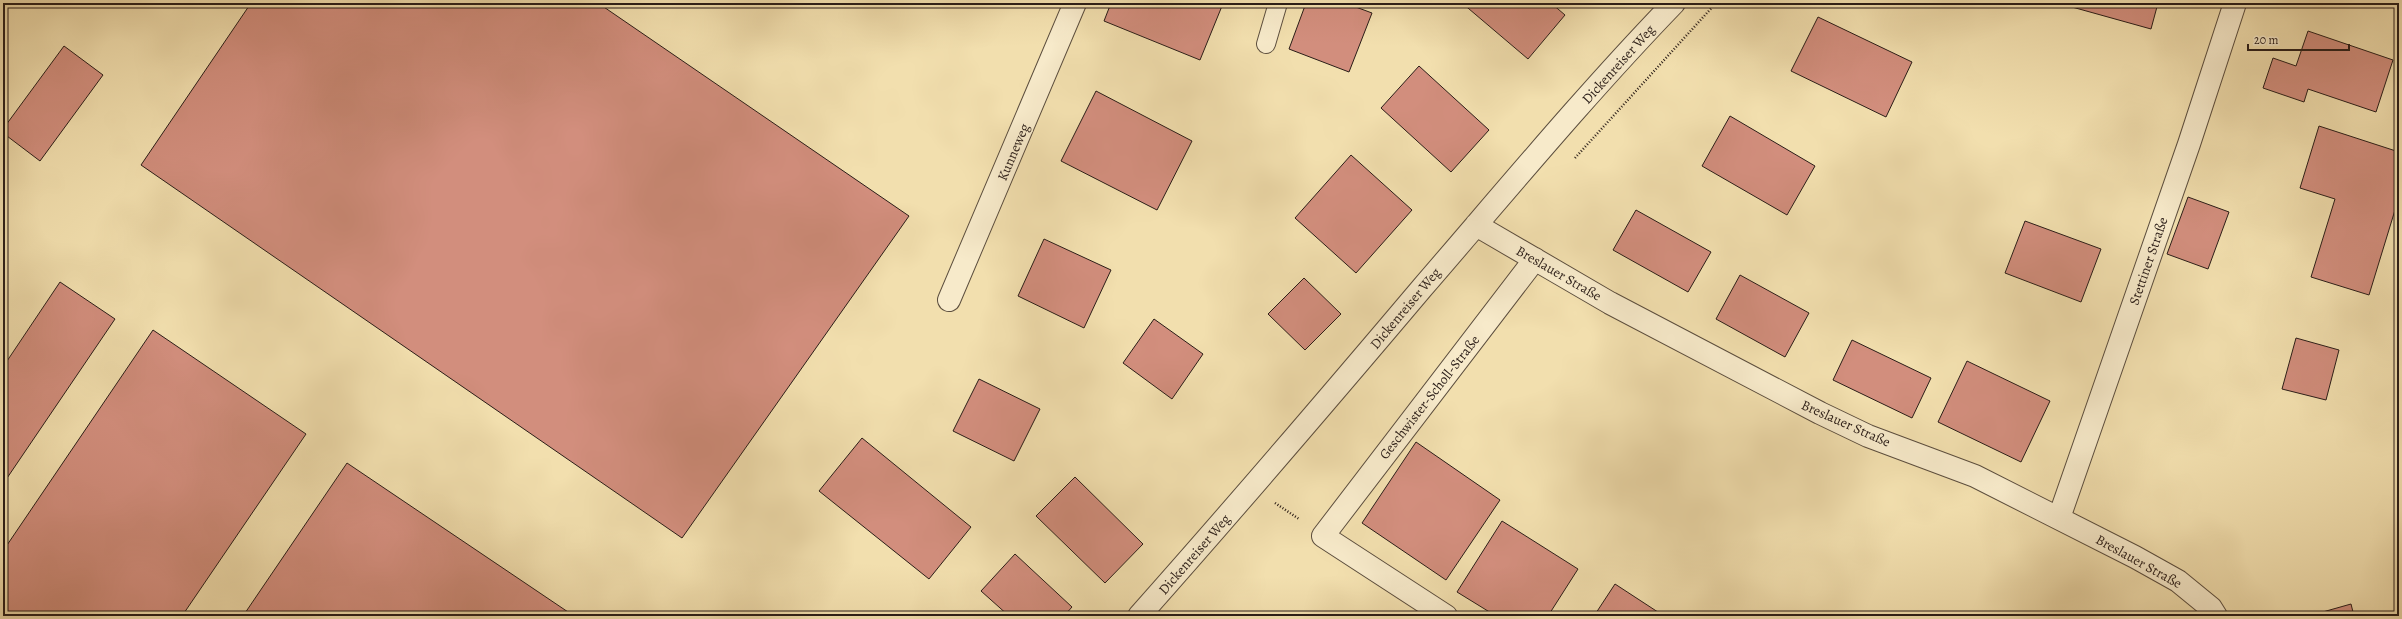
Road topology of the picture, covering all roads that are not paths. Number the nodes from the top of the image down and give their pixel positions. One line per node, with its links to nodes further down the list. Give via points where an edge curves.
1 (1075, 3): 8 (street, Kunneweg)
2 (1278, 3): 5 (lane)
3 (1674, 3): 6 (street, Dickenreiser Weg, via 1632,46)
4 (2235, 3): 9 (street, Stettiner Straße, via 2189,144)
5 (1266, 44)
6 (1476, 225): 7 (street, Breslauer Straße); 10 (street, Dickenreiser Weg, via 1252,488)
7 (1535, 259): 9 (street, Breslauer Straße, via 1610,303 1820,413 1868,436 1975,476); 11 (street, Geschwister-Scholl-Straße, via 1323,536)
8 (949, 300)
9 (2059, 518): 12 (street, Breslauer Straße, via 2178,581 2211,608)
10 (1139, 616)
11 (1446, 616)
12 (2216, 616)

